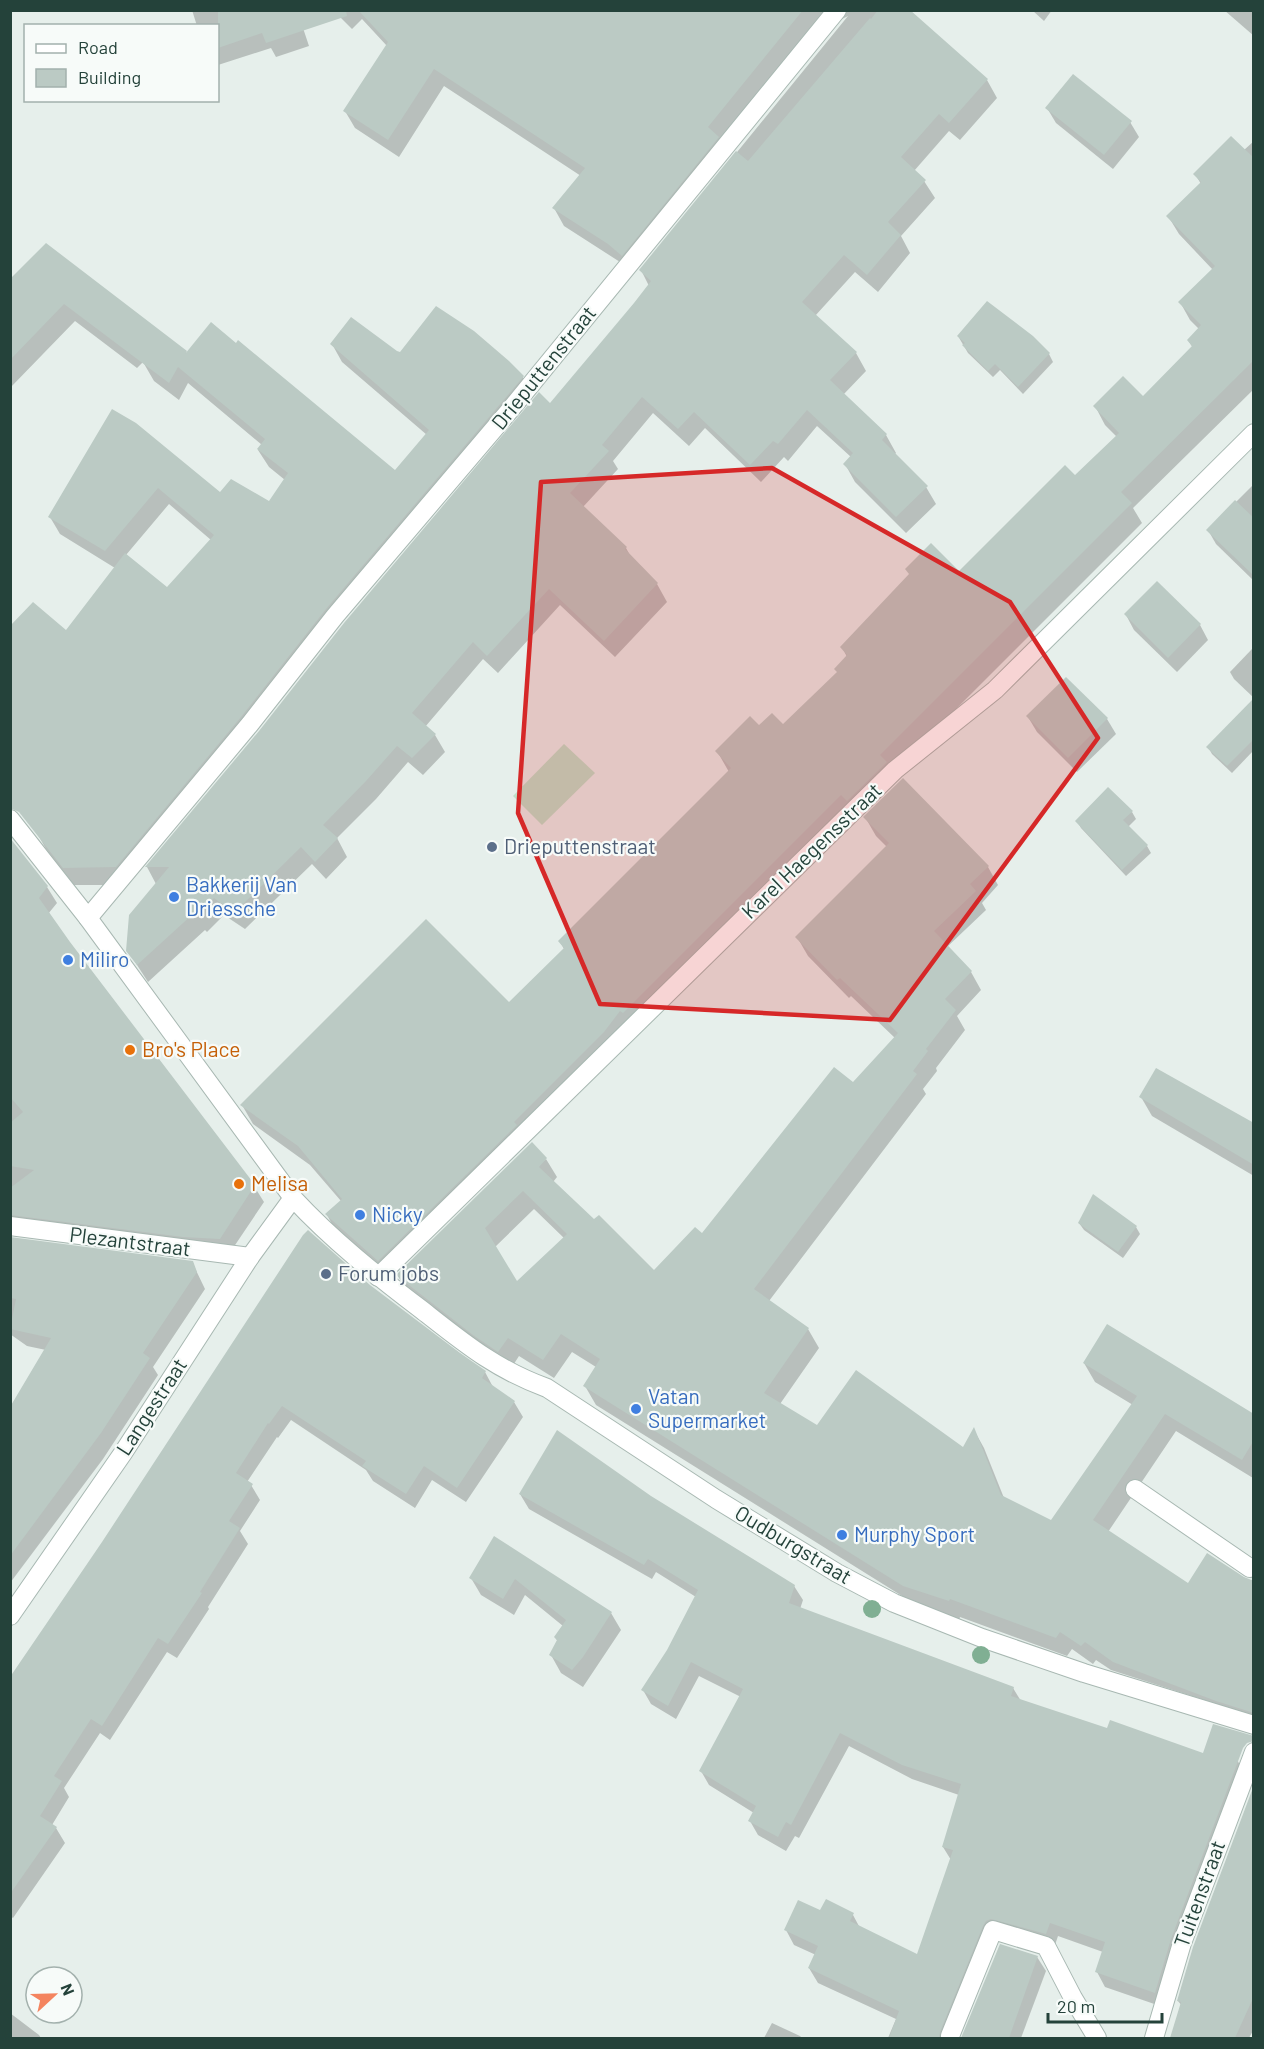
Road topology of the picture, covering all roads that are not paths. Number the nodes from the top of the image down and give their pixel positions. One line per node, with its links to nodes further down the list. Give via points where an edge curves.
1 (837, 10): 4 (street, Drieputtenstraat)
2 (1254, 433): 8 (street, Karel Haegensstraat, via 995,690 896,770)
3 (10, 819): 4 (street, Oudburgstraat)
4 (88, 918): 5 (street, Oudburgstraat)
5 (293, 1198): 7 (street, Langestraat); 8 (street, Oudburgstraat, via 319,1226)
6 (10, 1226): 7 (street, Plezantstraat)
7 (250, 1257): 11 (street, Langestraat, via 123,1453)
8 (378, 1276): 12 (street, Oudburgstraat, via 485,1359 547,1388 716,1499 894,1603 1084,1673)
9 (1135, 1489): 10 (street)
10 (1250, 1568)
11 (10, 1616)
12 (1254, 1725)
13 (1254, 1752): 16 (street, Tuitenstraat, via 1182,1943)
14 (950, 2036): 15 (street, via 993,1930 1046,1946)
15 (1097, 2038)
16 (1154, 2038)

